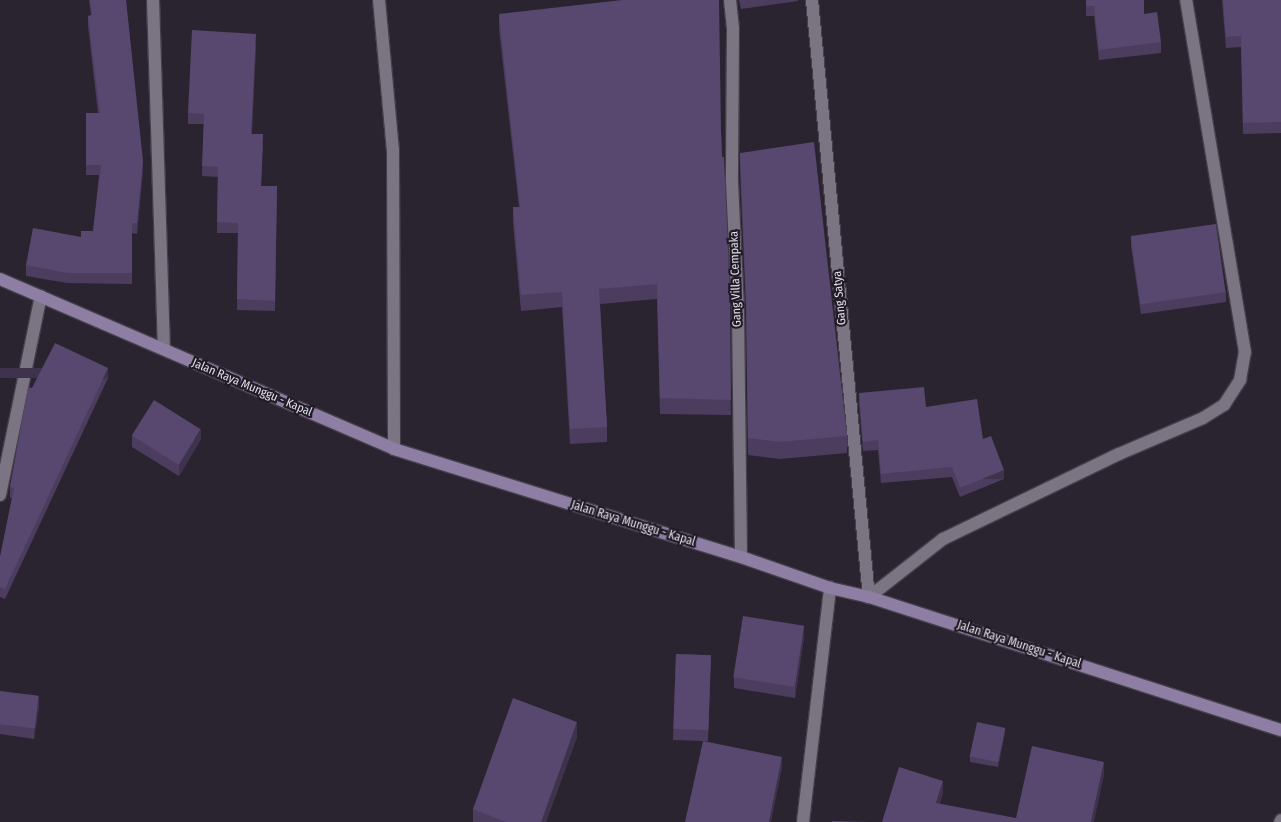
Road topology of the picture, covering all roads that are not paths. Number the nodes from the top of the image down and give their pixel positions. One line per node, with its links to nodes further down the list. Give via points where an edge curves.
1 (154, 0): 8 (street)
2 (379, 0): 9 (street, via 392,150)
3 (730, 0): 11 (street, Gang Villa Cempaka)
4 (812, 0): 13 (street, Gang Satya)
5 (1186, 0): 13 (street, via 1245,352 1240,380 1224,405 1203,418 1119,454 943,539)
6 (0, 278): 7 (street, Jalan Raya Munggu - Kapal)
7 (41, 296): 8 (street, Jalan Raya Munggu - Kapal); 10 (street)
8 (164, 349): 9 (street, Jalan Raya Munggu - Kapal)
9 (394, 449): 11 (street, Jalan Raya Munggu - Kapal)
10 (0, 495)
11 (741, 557): 12 (street, Jalan Raya Munggu - Kapal)
12 (830, 588): 13 (street, Jalan Raya Munggu - Kapal); 15 (street)
13 (869, 597): 14 (street, Jalan Raya Munggu - Kapal)
14 (1281, 730)
15 (803, 822)

